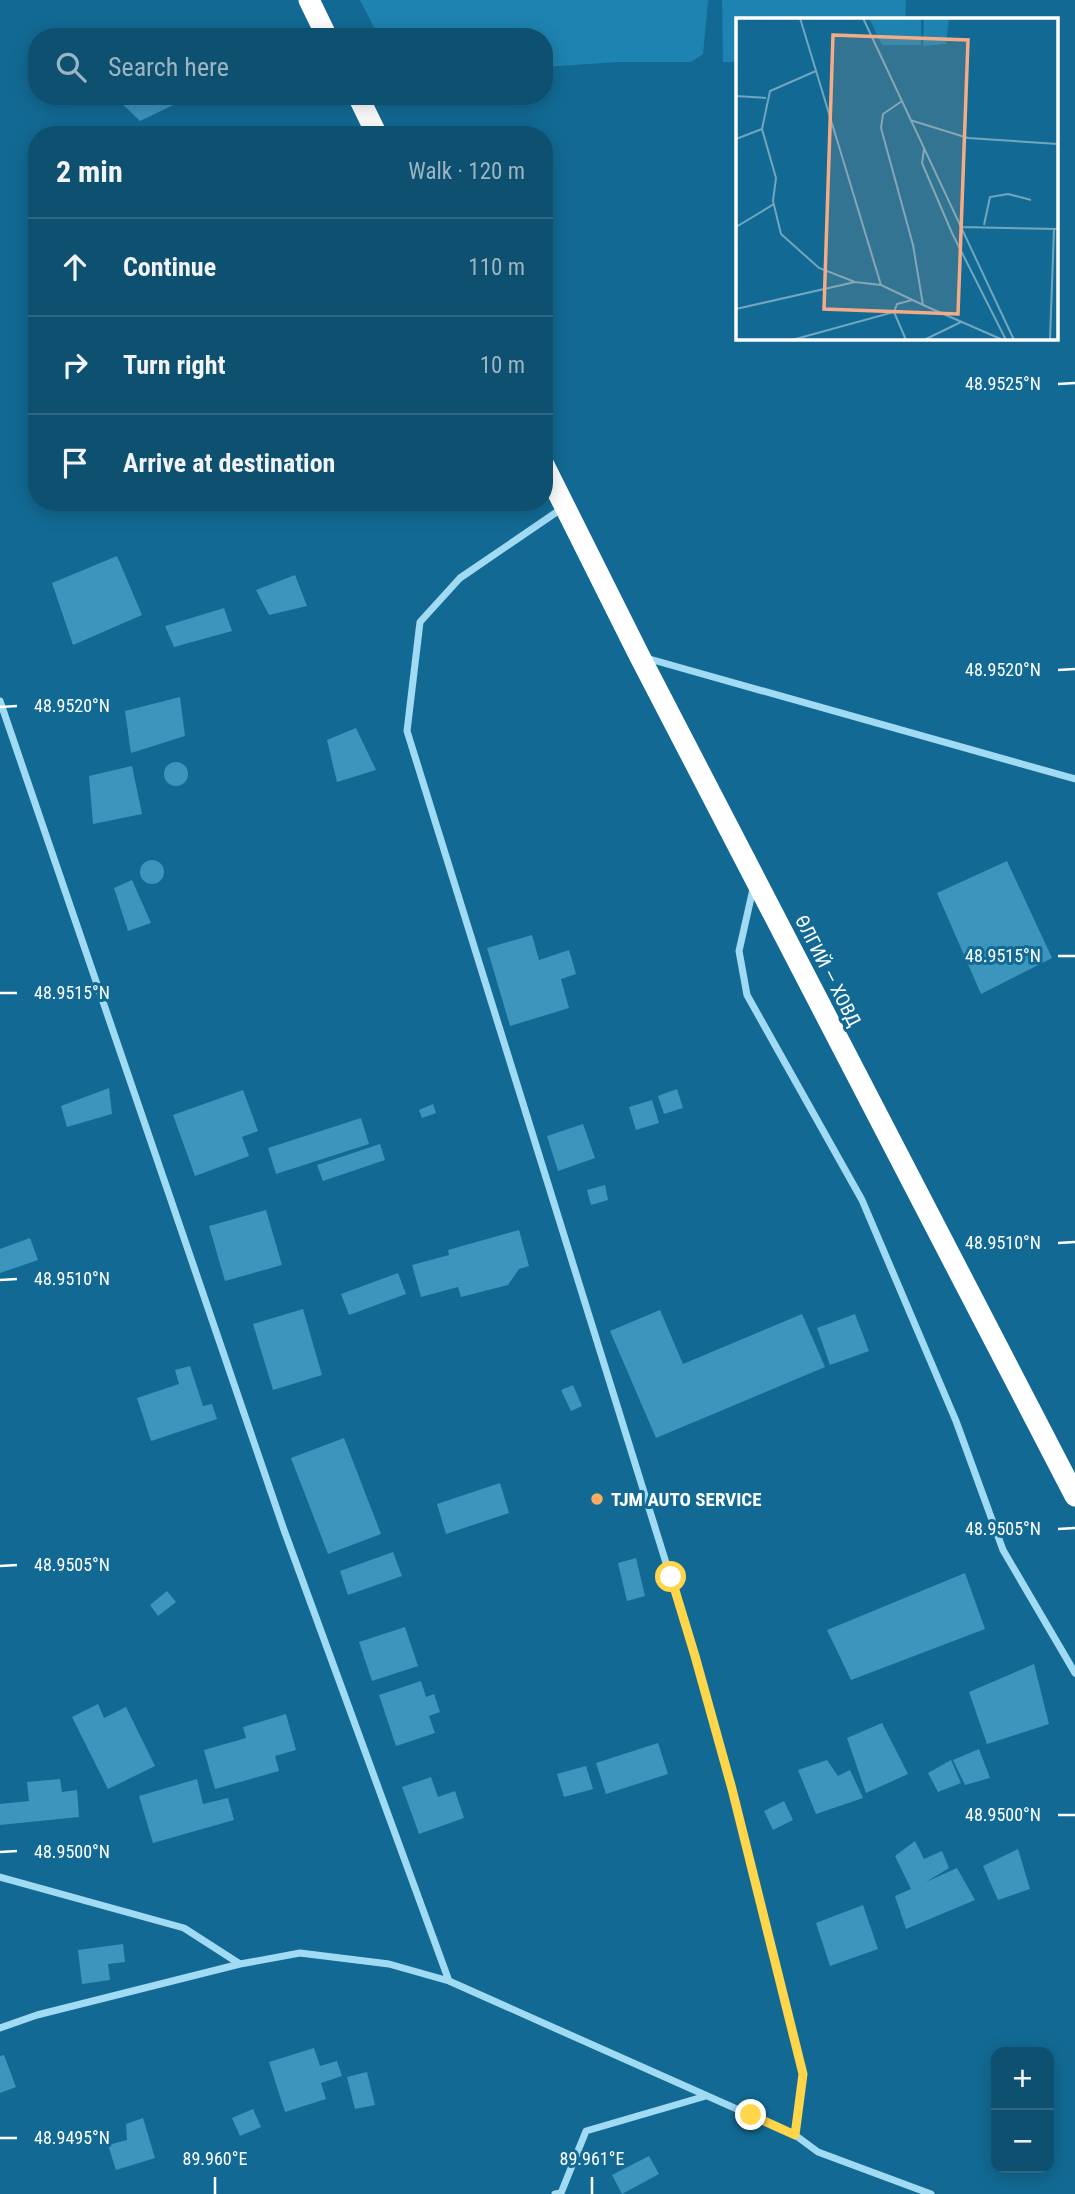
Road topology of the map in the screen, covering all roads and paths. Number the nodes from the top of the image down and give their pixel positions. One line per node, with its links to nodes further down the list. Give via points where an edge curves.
1 (309, 0): 2 (highway)
2 (323, 28)
3 (362, 105): 4 (highway)
4 (373, 126)
5 (553, 483): 6 (highway, ӨЛГИЙ — ХОВД)
6 (565, 506): 7 (highway, ӨЛГИЙ — ХОВД); 18 (street, via 460,578 421,622 407,731 695,1656 732,1789 803,2074)
7 (639, 656): 9 (street); 10 (highway, ӨЛГИЙ — ХОВД)
8 (0, 701): 15 (street, via 284,1530)
9 (1075, 779)
10 (755, 879): 11 (highway, ӨЛГИЙ — ХОВД); 12 (street, via 739,951 747,995 862,1200 956,1421 1003,1550)
11 (1075, 1495)
12 (1075, 1673)
13 (0, 1877): 14 (street, via 184,1928)
14 (240, 1964): 15 (street, via 300,1953 388,1965); 16 (street)
15 (449, 1981): 17 (street)
16 (0, 2028)
17 (707, 2095): 18 (street); 19 (street, via 586,2131)
18 (795, 2135): 20 (street, via 818,2152)
19 (559, 2194)
20 (931, 2194)

